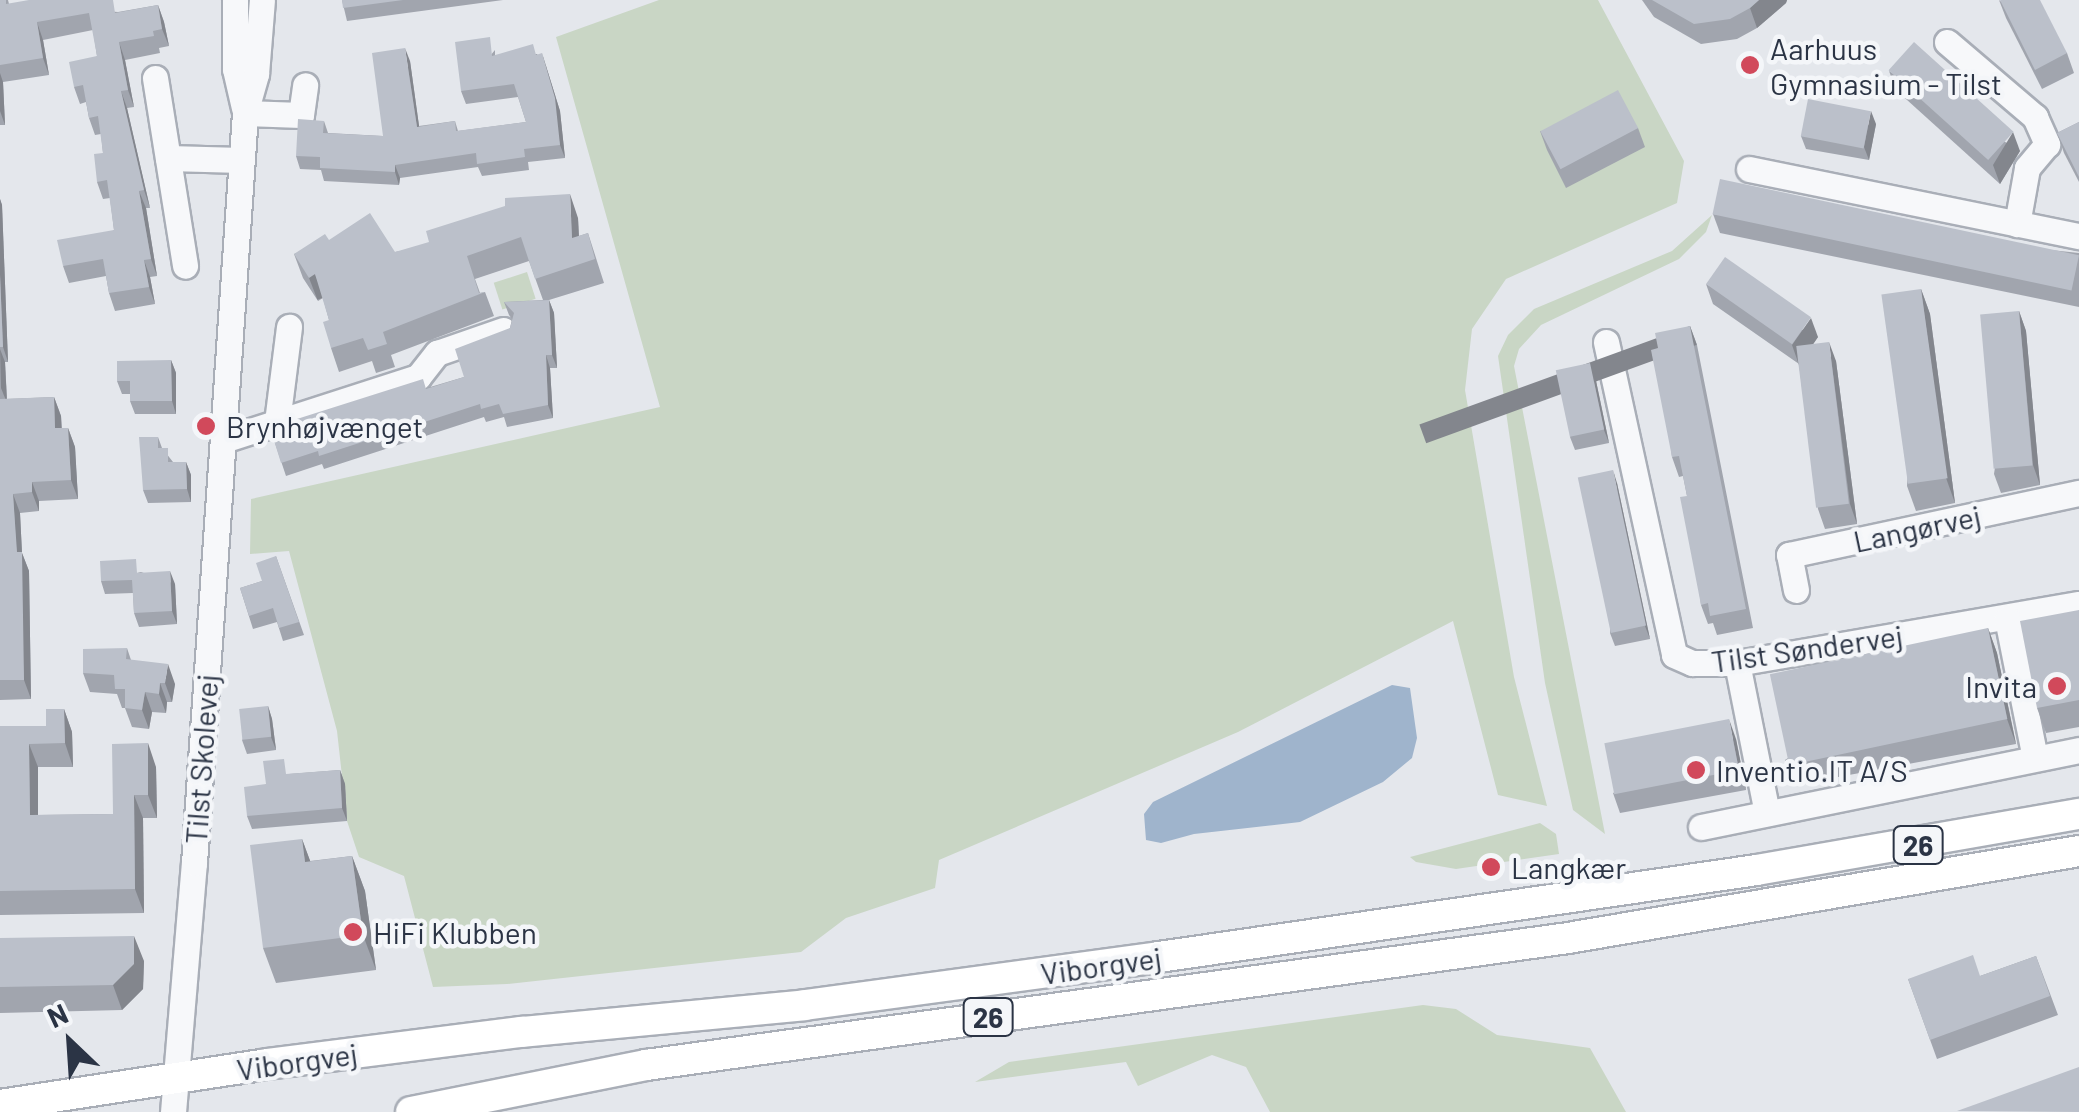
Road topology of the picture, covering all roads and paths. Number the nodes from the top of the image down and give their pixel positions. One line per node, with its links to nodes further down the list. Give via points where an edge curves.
1 (236, 0): 6 (street, Tilst Skolevej, via 235,69)
2 (262, 0): 6 (street, Tilst Skolevej, via 256,74)
3 (1947, 42): 10 (street, via 2035,117 2047,144 2027,168)
4 (155, 78): 7 (street)
5 (305, 85): 6 (street, via 301,115)
6 (245, 113): 8 (street, Tilst Skolevej)
7 (168, 158): 8 (street); 12 (street)
8 (242, 160): 17 (street, Tilst Skolevej)
9 (1749, 170): 10 (street)
10 (2017, 224): 11 (street)
11 (2079, 236)
12 (185, 266)
13 (289, 327): 16 (street)
14 (503, 330): 16 (street, via 437,353 418,377)
15 (1606, 342): 22 (street, Tilst Søndervej, via 1674,655 1692,663)
16 (277, 422): 17 (street)
17 (223, 440): 29 (street, Tilst Skolevej)
18 (2079, 493): 19 (street, Langørvej, via 1789,555)
19 (1796, 590)
20 (2079, 604): 21 (street, Tilst Søndervej)
21 (2007, 618): 22 (street, Tilst Søndervej); 24 (street)
22 (1737, 663): 25 (street)
23 (2079, 750): 24 (street)
24 (2035, 758): 25 (street)
25 (1767, 813): 27 (street)
26 (2079, 814): 29 (main road, Viborgvej / 26, via 1738,873 1140,960)
27 (1701, 826)
28 (2079, 850): 33 (main road, Viborgvej / 26, via 1568,938 646,1065)
29 (178, 1078): 30 (main road, Viborgvej / 26); 31 (street); 32 (street)
30 (0, 1106)
31 (172, 1112)
32 (186, 1112)
33 (411, 1112)

